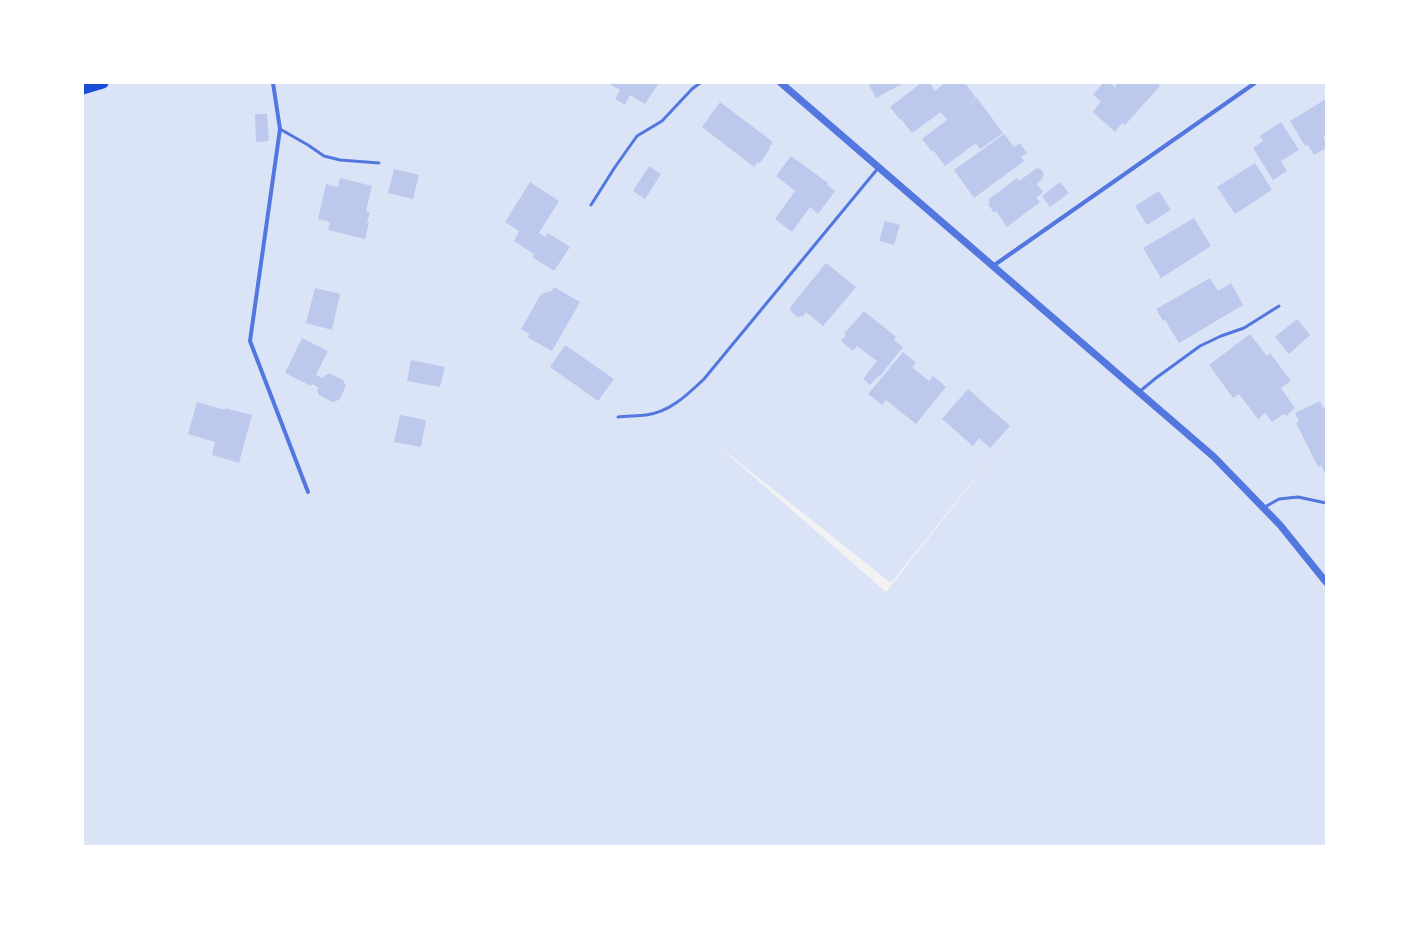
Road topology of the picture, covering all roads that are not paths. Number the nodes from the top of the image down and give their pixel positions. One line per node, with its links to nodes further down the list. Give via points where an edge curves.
1 (103, 83): 6 (highway)
2 (273, 83): 7 (street)
3 (700, 83): 10 (lane, via 662,121 637,136)
4 (781, 83): 9 (street)
5 (1255, 83): 11 (street)
6 (83, 89)
7 (280, 130): 8 (lane, via 324,156 340,160); 15 (street, via 250,341)
8 (379, 162)
9 (879, 167): 11 (street); 14 (lane, via 704,379 684,398 665,409 647,415)
10 (592, 205)
11 (993, 266): 13 (street)
12 (1279, 306): 13 (lane, via 1244,328 1200,346)
13 (1139, 392): 17 (street, via 1214,457)
14 (618, 417)
15 (308, 492)
16 (1326, 503): 17 (lane, via 1298,497 1279,499)
17 (1263, 508): 18 (street)
18 (1326, 582)

